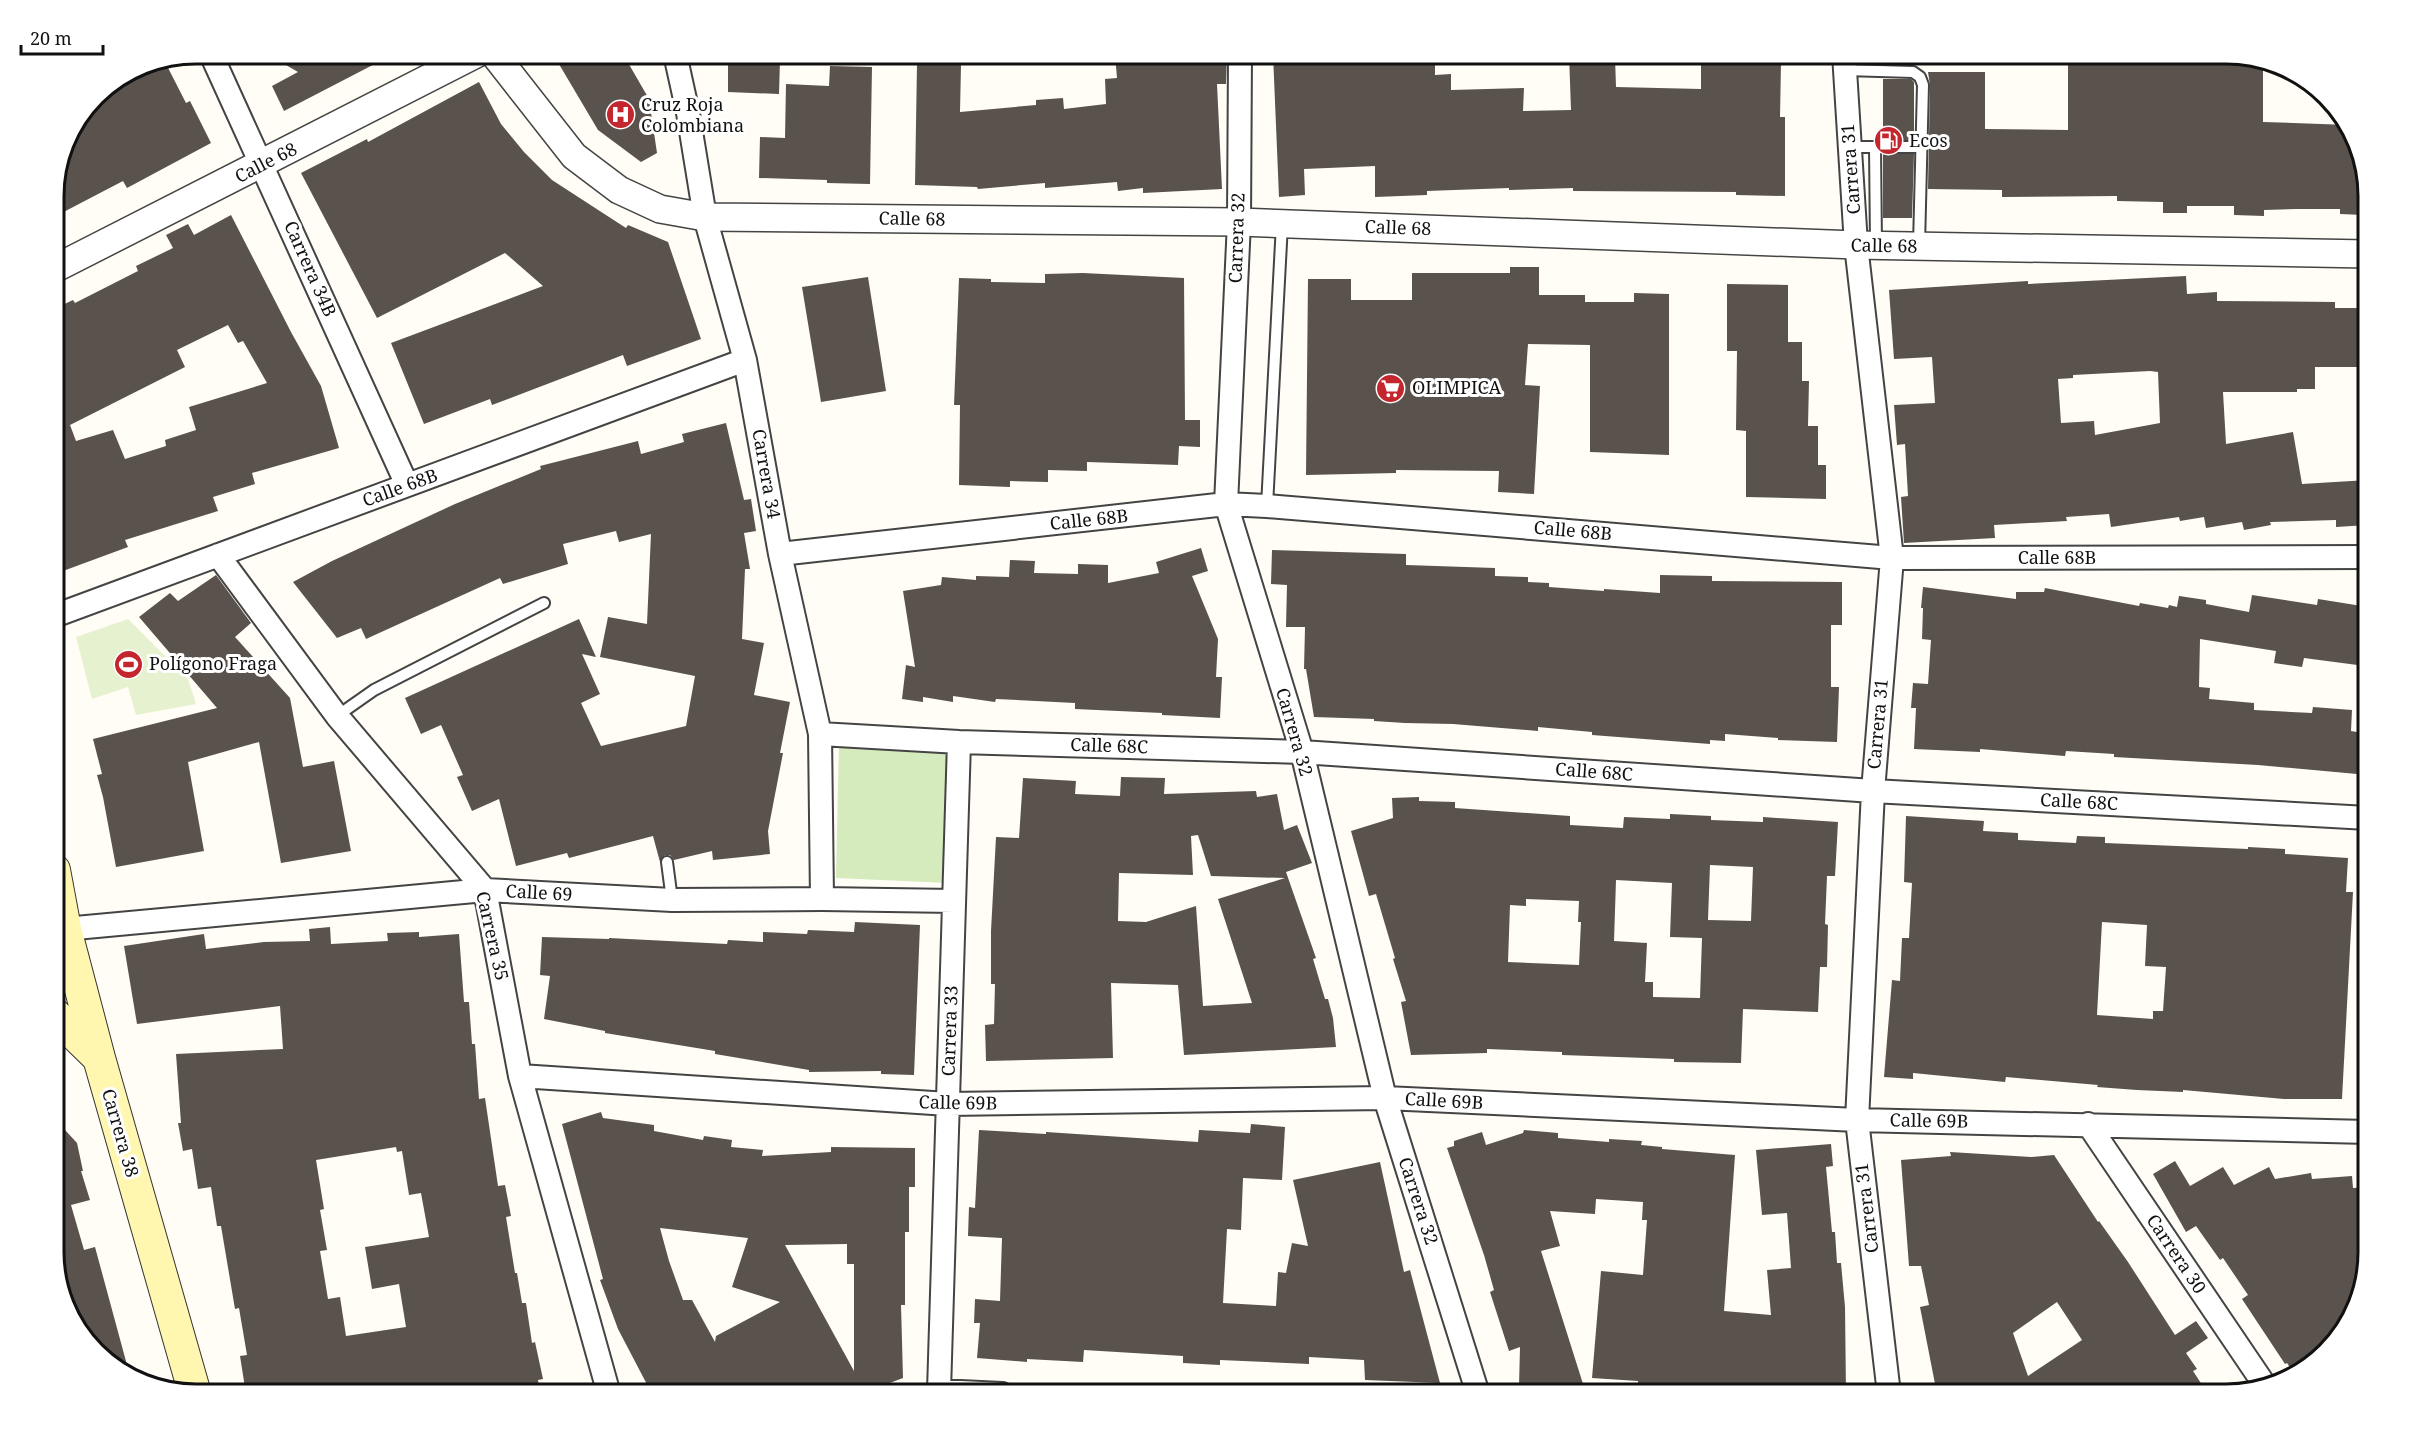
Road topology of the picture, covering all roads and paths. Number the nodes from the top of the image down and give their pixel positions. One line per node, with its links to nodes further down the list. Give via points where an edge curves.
1 (1240, 64): 13 (street, Carrera 32)
2 (1844, 64): 8 (street, Carrera 31)
3 (1859, 64): 10 (lane, via 1913,72 1920,77)
4 (216, 65): 11 (street, Carrera 34B)
5 (456, 65): 11 (street, Calle 68)
6 (503, 65): 12 (street, Calle 68, via 574,156 619,190 660,209)
7 (677, 65): 12 (street, Carrera 34)
8 (1850, 147): 9 (lane); 15 (street, Carrera 31)
9 (1875, 147): 10 (lane); 15 (lane)
10 (1921, 147): 16 (lane)
11 (263, 164): 18 (street, Calle 68); 20 (street, Carrera 34B)
12 (705, 217): 13 (street, Calle 68); 19 (street, Carrera 34)
13 (1239, 222): 14 (street, Calle 68); 21 (street, Carrera 32)
14 (1282, 224): 15 (street, Calle 68); 22 (lane)
15 (1866, 245): 16 (street, Calle 68); 26 (street, Carrera 31)
16 (1919, 246): 17 (street, Calle 68)
17 (2357, 254)
18 (65, 263)
19 (745, 360): 20 (street, Calle 68B); 23 (street, Carrera 34)
20 (407, 485): 24 (street, Calle 68B)
21 (1226, 504): 22 (street, Calle 68B); 23 (street, Calle 68B); 32 (street, Carrera 32)
22 (1267, 506): 26 (street, Calle 68B)
23 (780, 554): 30 (street, Carrera 34)
24 (218, 555): 28 (street, Calle 68B); 29 (street, Carrera 35)
25 (2357, 557): 26 (street, Calle 68B)
26 (1892, 558): 33 (street, Carrera 31)
27 (544, 603): 29 (lane, via 374,690)
28 (65, 612)
29 (337, 716): 36 (street, Carrera 35)
30 (820, 734): 31 (street, Calle 68C); 37 (street, Carrera 34)
31 (959, 742): 32 (street, Calle 68C); 39 (street, Carrera 33)
32 (1302, 752): 33 (street, Calle 68C); 45 (street, Carrera 32)
33 (1873, 791): 34 (street, Calle 68C); 47 (street, Carrera 31)
34 (2358, 817)
35 (667, 862): 38 (lane)
36 (485, 890): 38 (street, Calle 69); 40 (street, Calle 69); 44 (street, Carrera 35)
37 (822, 898): 38 (street, Calle 69); 39 (street, Calle 69)
38 (672, 900)
39 (954, 901): 46 (street, Carrera 33)
40 (65, 930)
41 (65, 946): 43 (main road, Carrera 38)
42 (65, 1025): 43 (main road)
43 (99, 1058): 51 (main road, Carrera 38)
44 (520, 1076): 46 (street, Calle 69B); 52 (street, Carrera 35)
45 (1385, 1098): 46 (street, Calle 69B); 47 (street, Calle 69B); 54 (street, Carrera 32)
46 (948, 1104): 53 (street, Carrera 33)
47 (1857, 1120): 48 (street, Calle 69B); 55 (street, Carrera 31)
48 (2088, 1124): 49 (street, Calle 69B); 50 (street, Carrera 30)
49 (2358, 1132)
50 (2260, 1379)
51 (192, 1384)
52 (606, 1384)
53 (937, 1384)
54 (1475, 1384)
55 (1888, 1384)

